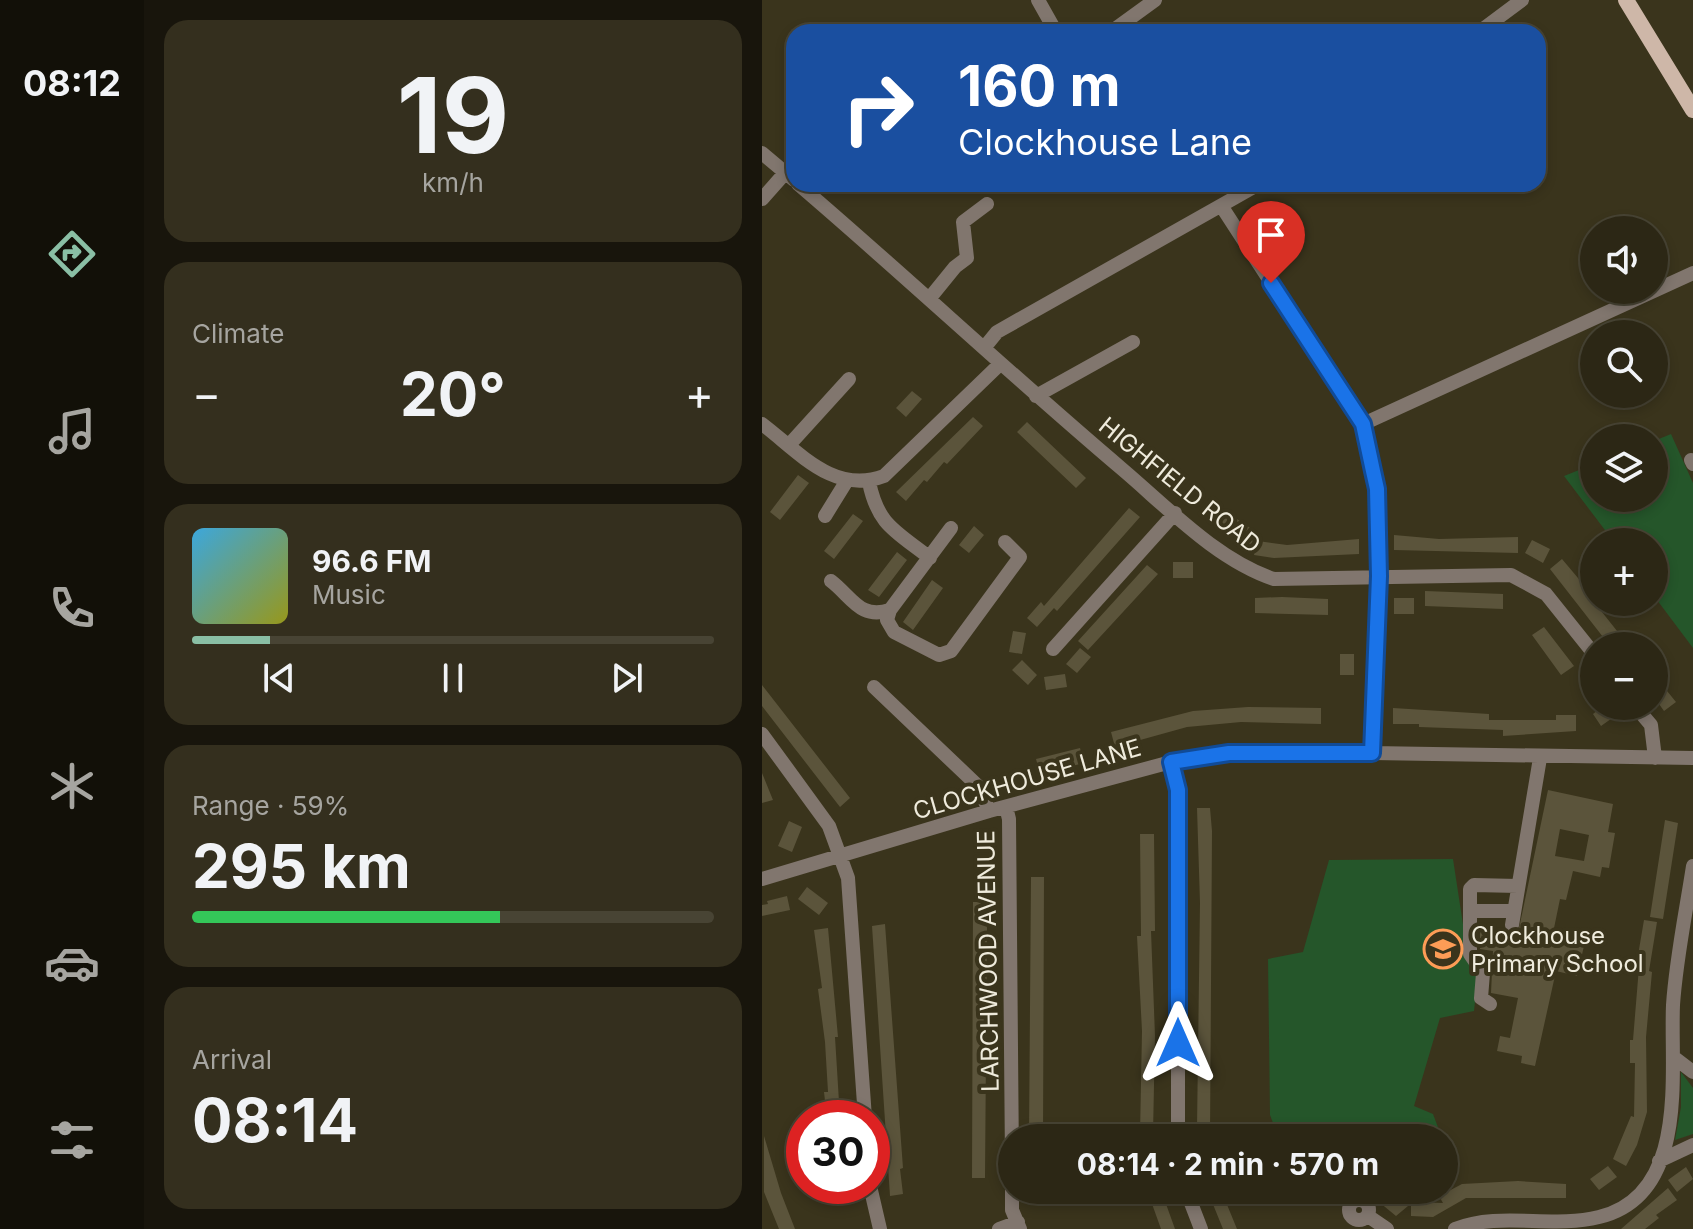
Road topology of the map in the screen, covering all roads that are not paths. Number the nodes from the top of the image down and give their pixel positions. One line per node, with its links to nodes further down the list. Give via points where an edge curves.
1 (1038, 0): 5 (street)
2 (1155, 0): 6 (street)
3 (1522, 0): 7 (street)
4 (1626, 0): 8 (main road)
5 (1052, 24)
6 (1122, 24)
7 (1490, 24)
8 (1693, 110)
9 (762, 153): 10 (street, HIGHFIELD ROAD)
10 (786, 173)
11 (786, 187): 14 (street)
12 (807, 192): 18 (street, HIGHFIELD ROAD)
13 (1246, 192): 16 (street)
14 (762, 199)
15 (987, 204): 18 (street, via 963,222 967,258)
16 (1222, 207): 20 (street, via 997,332); 25 (street)
17 (1693, 273): 25 (street)
18 (929, 299): 20 (street, HIGHFIELD ROAD)
19 (1133, 342): 23 (street)
20 (984, 348): 21 (street, HIGHFIELD ROAD)
21 (999, 365): 23 (street, HIGHFIELD ROAD); 28 (street, via 884,476)
22 (849, 379): 26 (street)
23 (1036, 396): 29 (street, HIGHFIELD ROAD)
24 (762, 424): 26 (street)
25 (1363, 424): 34 (street, via 1377,489)
26 (789, 445): 27 (street)
27 (846, 482): 28 (street); 30 (street)
28 (869, 482): 33 (street, via 874,509 886,524)
29 (1175, 513): 34 (street, HIGHFIELD ROAD, via 1250,571 1274,579); 38 (street)
30 (825, 516)
31 (951, 528): 33 (street)
32 (1005, 542): 36 (street, via 1020,557 946,654 894,632 887,620)
33 (930, 558): 36 (street)
34 (1379, 576): 37 (street, HIGHFIELD ROAD, via 1511,575 1546,594); 42 (street)
35 (831, 581): 36 (street, via 863,610)
36 (890, 610)
37 (1580, 636)
38 (1053, 649)
39 (874, 687): 48 (street, via 979,787)
40 (1647, 720): 44 (street)
41 (762, 734): 49 (street, via 829,826)
42 (1372, 753): 43 (street, CLOCKHOUSE LANE); 46 (street, CLOCKHOUSE LANE, via 1229,753)
43 (1540, 758): 44 (street, CLOCKHOUSE LANE); 52 (street)
44 (1655, 758): 45 (street, CLOCKHOUSE LANE)
45 (1693, 758)
46 (1171, 762): 47 (street, CLOCKHOUSE LANE); 59 (street, via 1178,790)
47 (1006, 807): 48 (street, CLOCKHOUSE LANE); 58 (street, LARCHWOOD AVENUE)
48 (989, 811): 49 (street, CLOCKHOUSE LANE)
49 (841, 856): 51 (street, CLOCKHOUSE LANE); 57 (street, via 848,878)
50 (1693, 866): 55 (street, via 1673,1005)
51 (762, 879)
52 (1518, 886): 53 (street, via 1474,885); 53 (street, via 1513,918)
53 (1470, 911): 54 (street, via 1470,954 1483,973 1481,998)
54 (1490, 1004)
55 (1676, 1059): 56 (street); 61 (street, via 1672,1121)
56 (1693, 1072)
57 (864, 1100)
58 (1011, 1124)
59 (1178, 1124)
60 (1693, 1145): 61 (street)
61 (1659, 1161): 66 (street, via 1634,1199)
62 (874, 1204): 69 (street)
63 (1012, 1204): 67 (street)
64 (1191, 1204): 71 (street)
65 (1368, 1216): 72 (street)
66 (1602, 1217): 68 (street); 74 (street)
67 (1019, 1226): 70 (street)
68 (1535, 1226): 73 (street, via 1474,1221)
69 (880, 1229)
70 (999, 1229)
71 (1201, 1229)
72 (1387, 1229)
73 (1455, 1229)
74 (1587, 1229)

